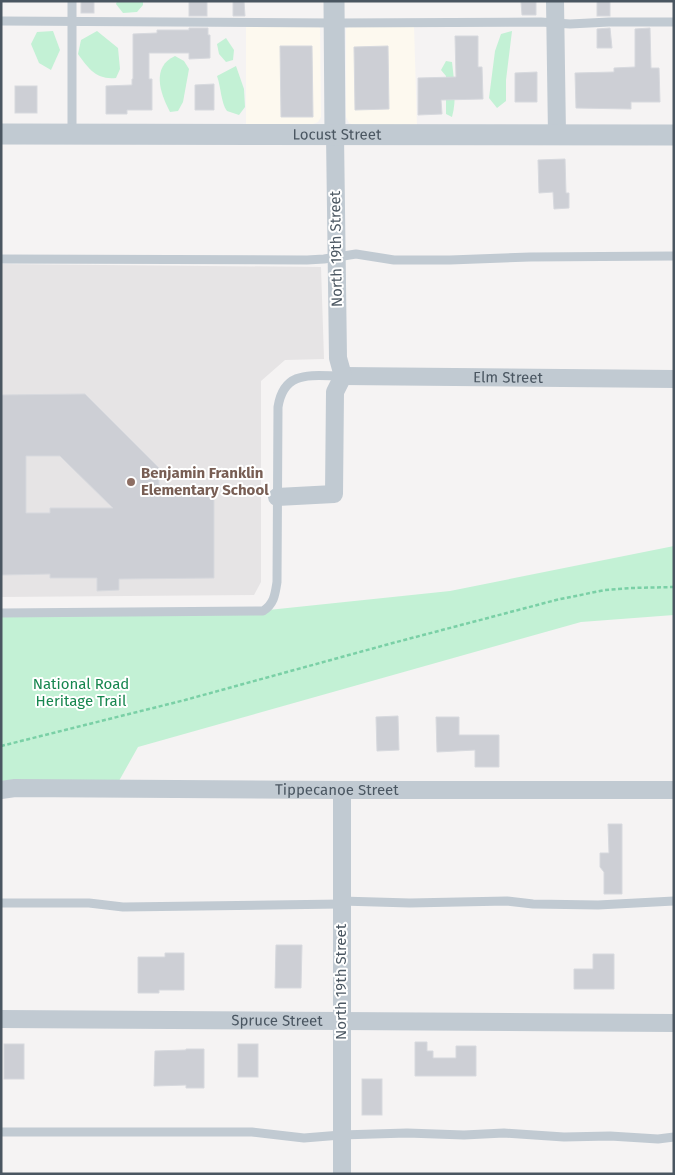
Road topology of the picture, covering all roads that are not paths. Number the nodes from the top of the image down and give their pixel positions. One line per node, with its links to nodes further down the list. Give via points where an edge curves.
1 (72, 1): 5 (lane)
2 (334, 1): 7 (street, North 19th Street)
3 (555, 1): 8 (street)
4 (1, 21): 5 (lane)
5 (72, 22): 7 (lane); 10 (lane)
6 (674, 22): 8 (lane)
7 (334, 23): 8 (lane); 11 (street, North 19th Street)
8 (556, 23): 12 (street)
9 (1, 134): 10 (street, Locust Street)
10 (72, 134): 11 (street, Locust Street)
11 (335, 135): 12 (street, Locust Street); 15 (street, North 19th Street)
12 (556, 135): 13 (street, Locust Street)
13 (674, 135)
14 (674, 256): 15 (lane, via 450,260 394,260 356,254)
15 (336, 257): 16 (lane, via 307,260); 17 (street, North 19th Street, via 338,358)
16 (1, 259)
17 (343, 376): 18 (street, Elm Street); 19 (lane, via 300,376 288,383 280,395); 19 (street, via 334,392 334,494)
18 (674, 379)
19 (277, 497): 20 (lane, via 275,596 271,606 263,611)
20 (1, 613)
21 (1, 790): 22 (street, Tippecanoe Street)
22 (342, 790): 23 (street, Tippecanoe Street); 26 (street, North 19th Street)
23 (674, 790)
24 (674, 901): 26 (lane, via 598,905)
25 (1, 903): 26 (lane, via 89,903 123,907)
26 (341, 903): 28 (street, North 19th Street)
27 (1, 1018): 28 (street, Spruce Street)
28 (340, 1020): 29 (street, Spruce Street); 31 (street, North 19th Street)
29 (674, 1023)
30 (1, 1132): 31 (lane, via 252,1132 304,1138)
31 (341, 1135): 32 (lane, via 504,1133 564,1137); 33 (street, North 19th Street)
32 (674, 1137)
33 (342, 1174)

